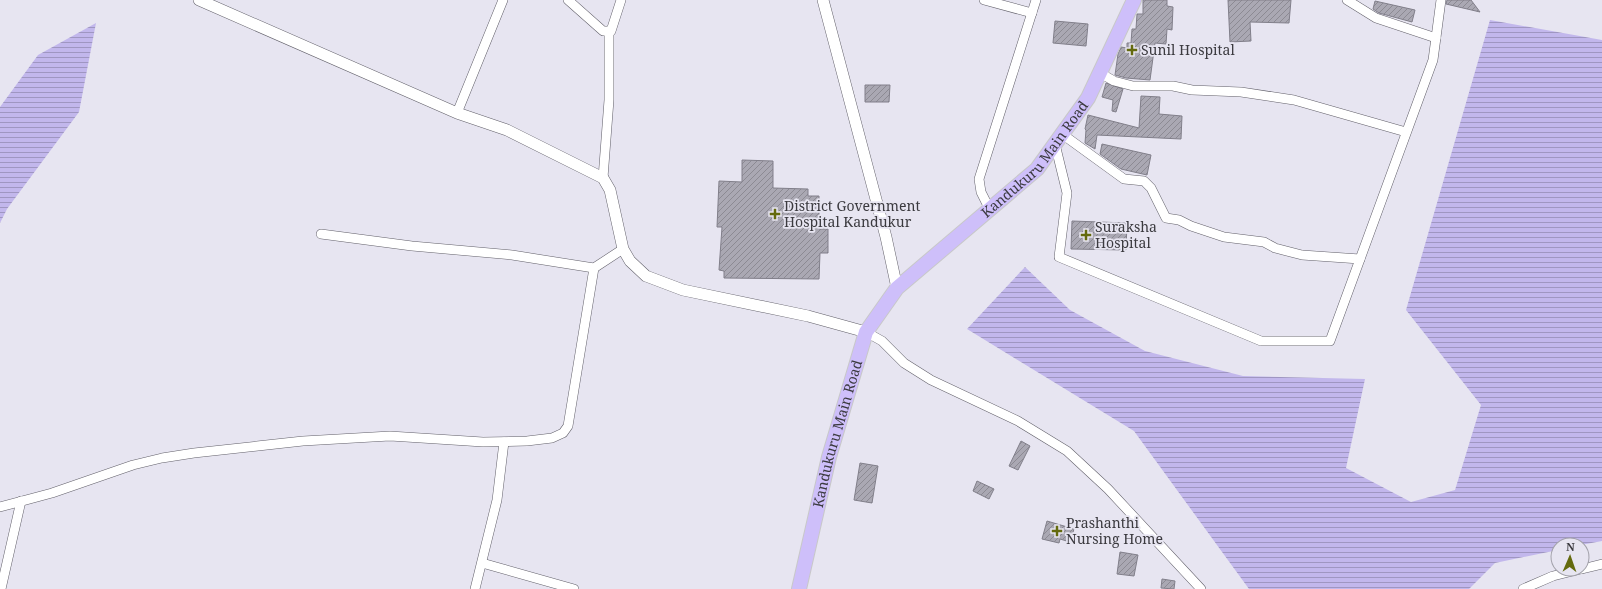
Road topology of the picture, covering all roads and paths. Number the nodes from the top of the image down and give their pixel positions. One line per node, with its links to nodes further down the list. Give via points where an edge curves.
1 (199, 0): 15 (street)
2 (504, 0): 15 (street)
3 (568, 0): 12 (street, via 603,32)
4 (621, 0): 12 (street, via 612,31)
5 (823, 0): 24 (street, via 886,237)
6 (984, 0): 11 (street)
7 (1036, 0): 11 (street)
8 (1134, 0): 14 (main road, Kandukuru Main Road)
9 (1347, 0): 13 (street, via 1376,18)
10 (1440, 0): 13 (street)
11 (1032, 13): 19 (street, via 979,179 981,192)
12 (609, 31): 18 (street, via 609,100)
13 (1436, 38): 16 (street, via 1433,60)
14 (1100, 72): 16 (street, via 1114,81 1133,86 1173,86 1294,100); 17 (main road, Kandukuru Main Road, via 1088,98)
15 (458, 113): 18 (street, via 506,130)
16 (1406, 132): 22 (street)
17 (1058, 139): 19 (main road, Kandukuru Main Road, via 1037,169); 22 (street, via 1124,179 1144,182 1151,188 1166,218 1179,220 1224,237 1264,242 1275,248 1302,255); 22 (street, via 1067,193 1059,257 1261,341 1330,341)
18 (603, 178): 21 (street, via 610,190)
19 (990, 210): 24 (main road, Kandukuru Main Road)
20 (321, 234): 23 (street, via 512,255)
21 (623, 249): 23 (street); 25 (street, via 630,261 646,276 683,290 808,316)
22 (1360, 259)
23 (594, 268): 26 (street, via 568,426 563,434 552,438)
24 (897, 288): 25 (main road, Kandukuru Main Road)
25 (866, 332): 36 (main road, Kandukuru Main Road, via 829,457); 37 (street, via 882,341 904,363 932,380 1018,421 1067,451 1108,489)
26 (504, 442): 27 (street, via 390,436 303,441 194,453 133,465); 29 (street, via 497,500)
27 (21, 501): 28 (street); 33 (street, via 17,528)
28 (0, 507)
29 (482, 562): 34 (street); 35 (street)
30 (1602, 564): 31 (street)
31 (1590, 567)
32 (1551, 577): 38 (street)
33 (1, 589)
34 (475, 589)
35 (574, 589)
36 (799, 589)
37 (1201, 589)
38 (1523, 589)

